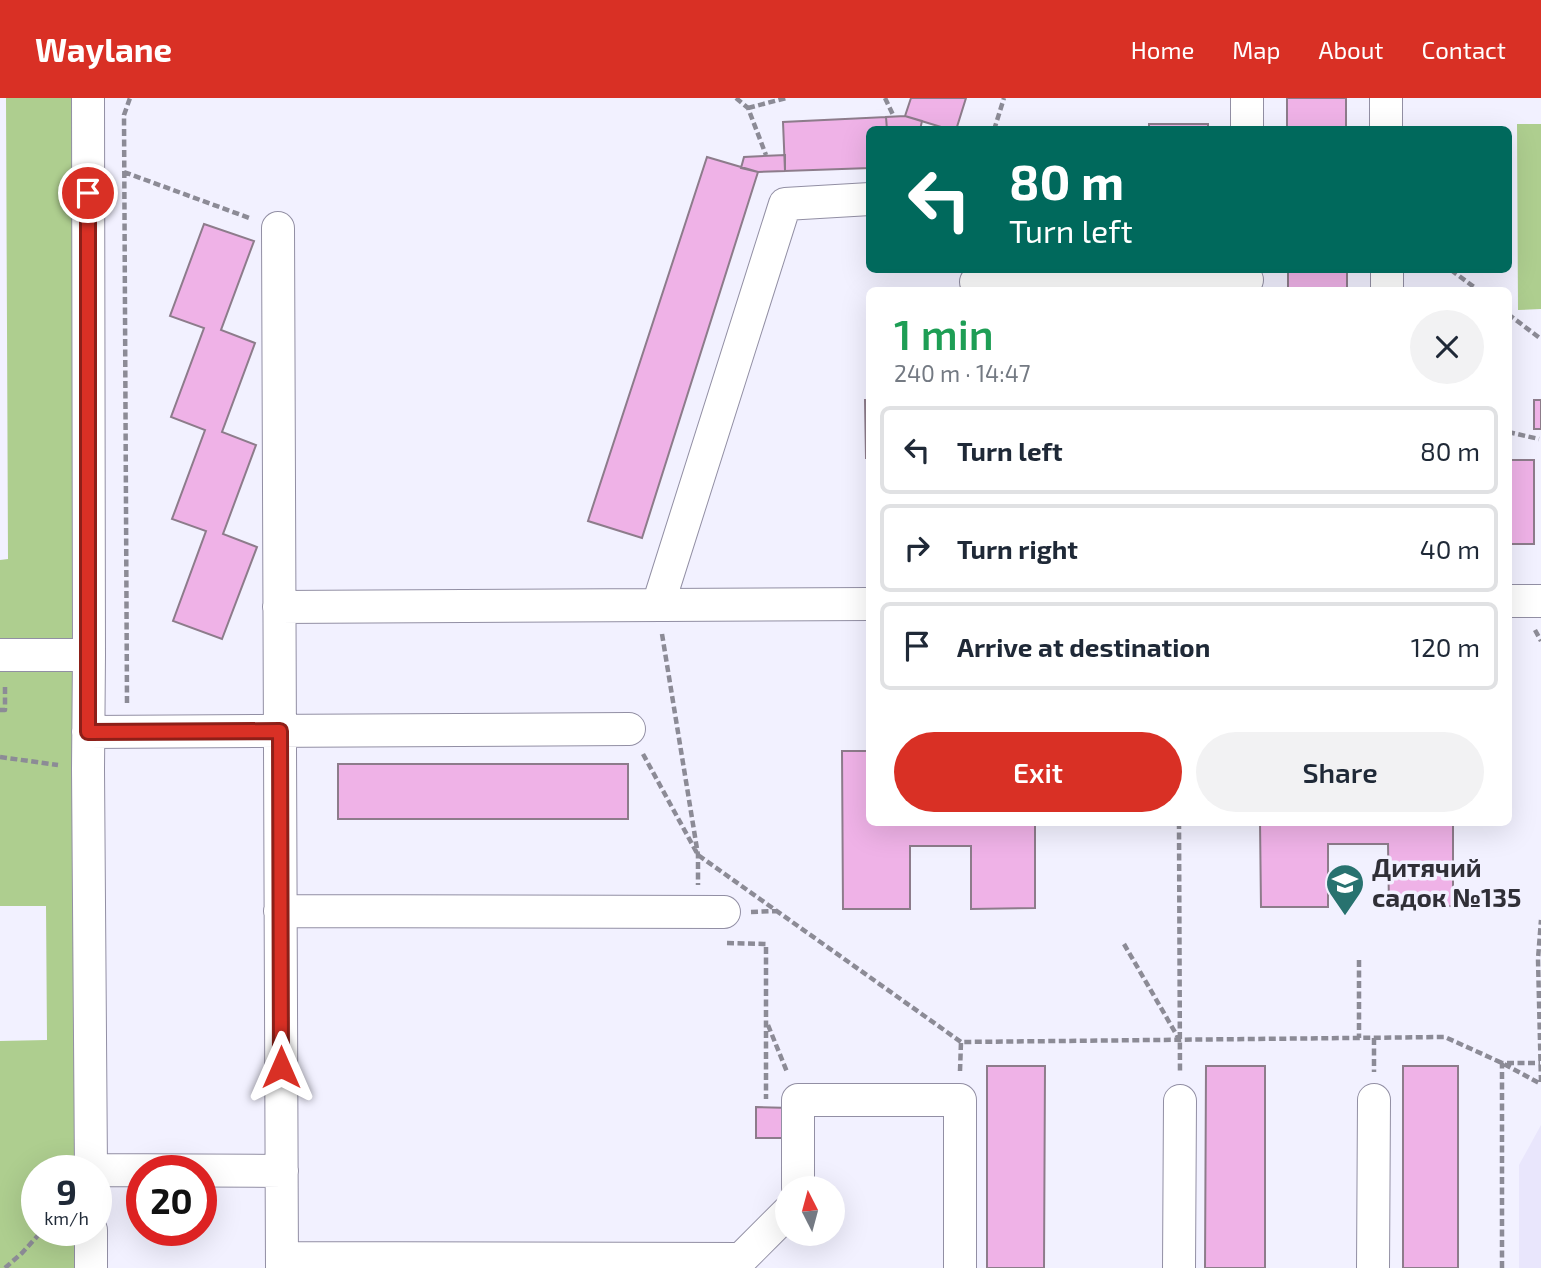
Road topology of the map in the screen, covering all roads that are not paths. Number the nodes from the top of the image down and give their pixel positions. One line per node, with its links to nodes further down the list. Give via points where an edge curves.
1 (88, 98): 16 (street)
2 (1247, 98): 4 (street)
3 (1386, 98): 5 (street)
4 (1247, 126)
5 (1386, 126)
6 (866, 199): 13 (street, via 785,204)
7 (278, 228): 14 (street)
8 (1247, 280): 9 (street)
9 (976, 282)
10 (1512, 601): 11 (street)
11 (1541, 601)
12 (866, 604): 13 (street)
13 (658, 605): 14 (street)
14 (279, 607): 18 (street)
15 (0, 655): 16 (street)
16 (89, 655): 19 (street)
17 (629, 729): 18 (street)
18 (280, 731): 19 (street); 20 (street)
19 (88, 732): 24 (street)
20 (280, 912): 21 (street); 26 (street)
21 (724, 912)
22 (1374, 1100): 34 (street)
23 (1180, 1101): 33 (street)
24 (91, 1155)
25 (112, 1170): 26 (street)
26 (282, 1171): 30 (street)
27 (798, 1176): 32 (street, via 798,1100 960,1100)
28 (775, 1225): 30 (street, via 741,1259)
29 (91, 1246): 31 (street)
30 (282, 1263)
31 (91, 1268)
32 (960, 1268)
33 (1180, 1268)
34 (1373, 1268)

